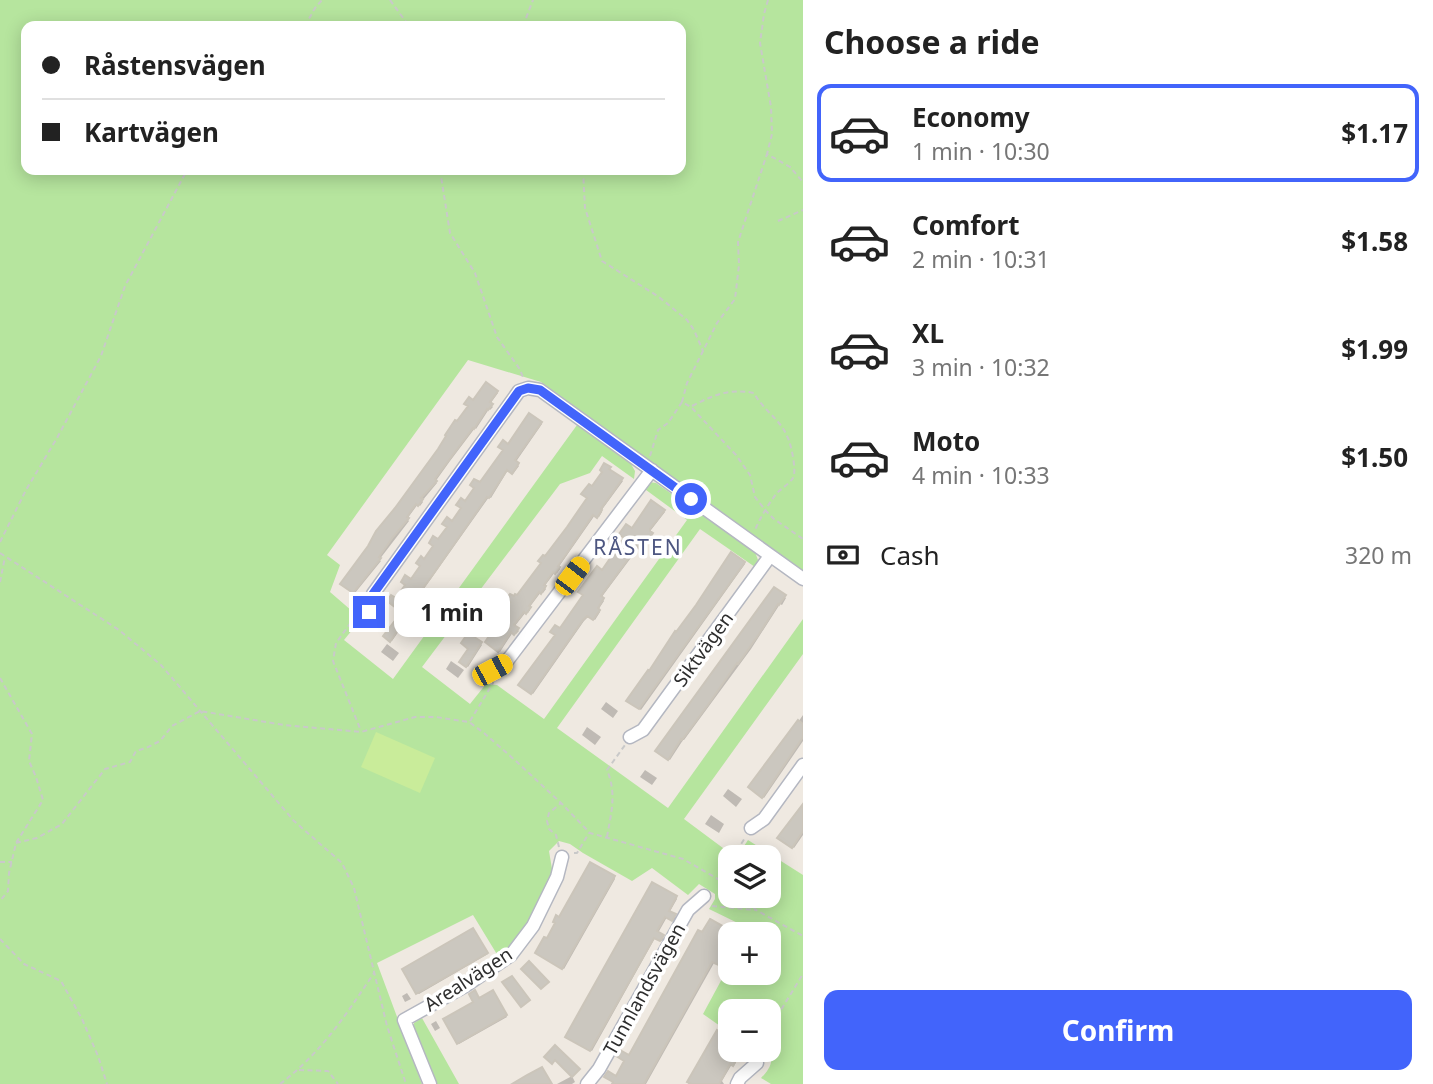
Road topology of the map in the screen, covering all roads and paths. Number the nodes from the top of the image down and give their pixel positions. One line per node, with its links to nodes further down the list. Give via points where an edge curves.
1 (322, 0): 5 (path)
2 (390, 0): 6 (path)
3 (533, 0): 7 (path)
4 (768, 0): 8 (path, via 760,43 771,107)
5 (308, 21)
6 (405, 21)
7 (525, 21)
8 (767, 154): 12 (path, via 790,167); 15 (path, via 737,242 735,299)
9 (184, 175): 23 (path, via 125,286 101,356)
10 (441, 175): 16 (path, via 450,233 475,273 497,338)
11 (583, 175): 15 (path, via 585,208 602,261 687,320)
12 (803, 182)
13 (803, 210): 14 (path)
14 (778, 221)
15 (703, 352): 17 (path)
16 (528, 388): 19 (street, via 540,390); 29 (street, via 519,391 381,582)
17 (682, 402): 18 (path); 19 (path, via 658,430)
18 (691, 407): 20 (path, via 736,455); 20 (path, via 713,395 738,390 754,393 788,436 795,464 793,477)
19 (649, 468): 22 (street); 30 (street, via 508,661)
20 (766, 511): 21 (path); 22 (path)
21 (803, 539)
22 (750, 541): 26 (street)
23 (0, 542)
24 (0, 553): 25 (path)
25 (5, 556): 28 (path); 32 (path, via 119,630 161,665)
26 (770, 556): 27 (street); 35 (street, Siktvägen, via 643,730)
27 (803, 579)
28 (0, 582)
29 (369, 612): 34 (path, via 352,621 335,643 333,661)
30 (492, 670): 33 (path, via 493,683)
31 (0, 678): 41 (path, via 32,734 29,761 43,800)
32 (200, 711): 34 (path); 41 (path, via 172,726 160,741 136,751 130,762 105,769 62,824); 53 (path, via 293,821 342,863 354,888)
33 (469, 722): 34 (path, via 415,717); 37 (path)
34 (361, 732)
35 (631, 737): 40 (path, via 607,770 613,799)
36 (803, 765): 38 (street, via 764,819)
37 (561, 803): 39 (path); 43 (path, via 547,821)
38 (751, 828): 42 (path)
39 (590, 832): 40 (path); 43 (path, via 577,853)
40 (607, 838): 46 (path, via 682,859)
41 (16, 843): 45 (path)
42 (740, 845)
43 (562, 858): 62 (street, Arealvägen, via 533,926 511,956 404,1020)
44 (0, 862): 45 (path)
45 (13, 862): 48 (path, via 8,891)
46 (718, 879)
47 (704, 895): 50 (path, via 712,906); 63 (street, Tunnlandsvägen, via 688,910)
48 (0, 901)
49 (753, 908): 50 (path)
50 (756, 911): 51 (path)
51 (803, 936)
52 (0, 939): 58 (path, via 24,964 61,981 82,1019)
53 (375, 972): 57 (path, via 331,1035); 61 (path)
54 (803, 974): 55 (path)
55 (781, 1010)
56 (757, 1063): 64 (street)
57 (298, 1070): 59 (path); 60 (path, via 328,1071)
58 (107, 1084)
59 (281, 1084)
60 (338, 1084)
61 (406, 1084)
62 (430, 1084)
63 (587, 1084)
64 (737, 1084)

